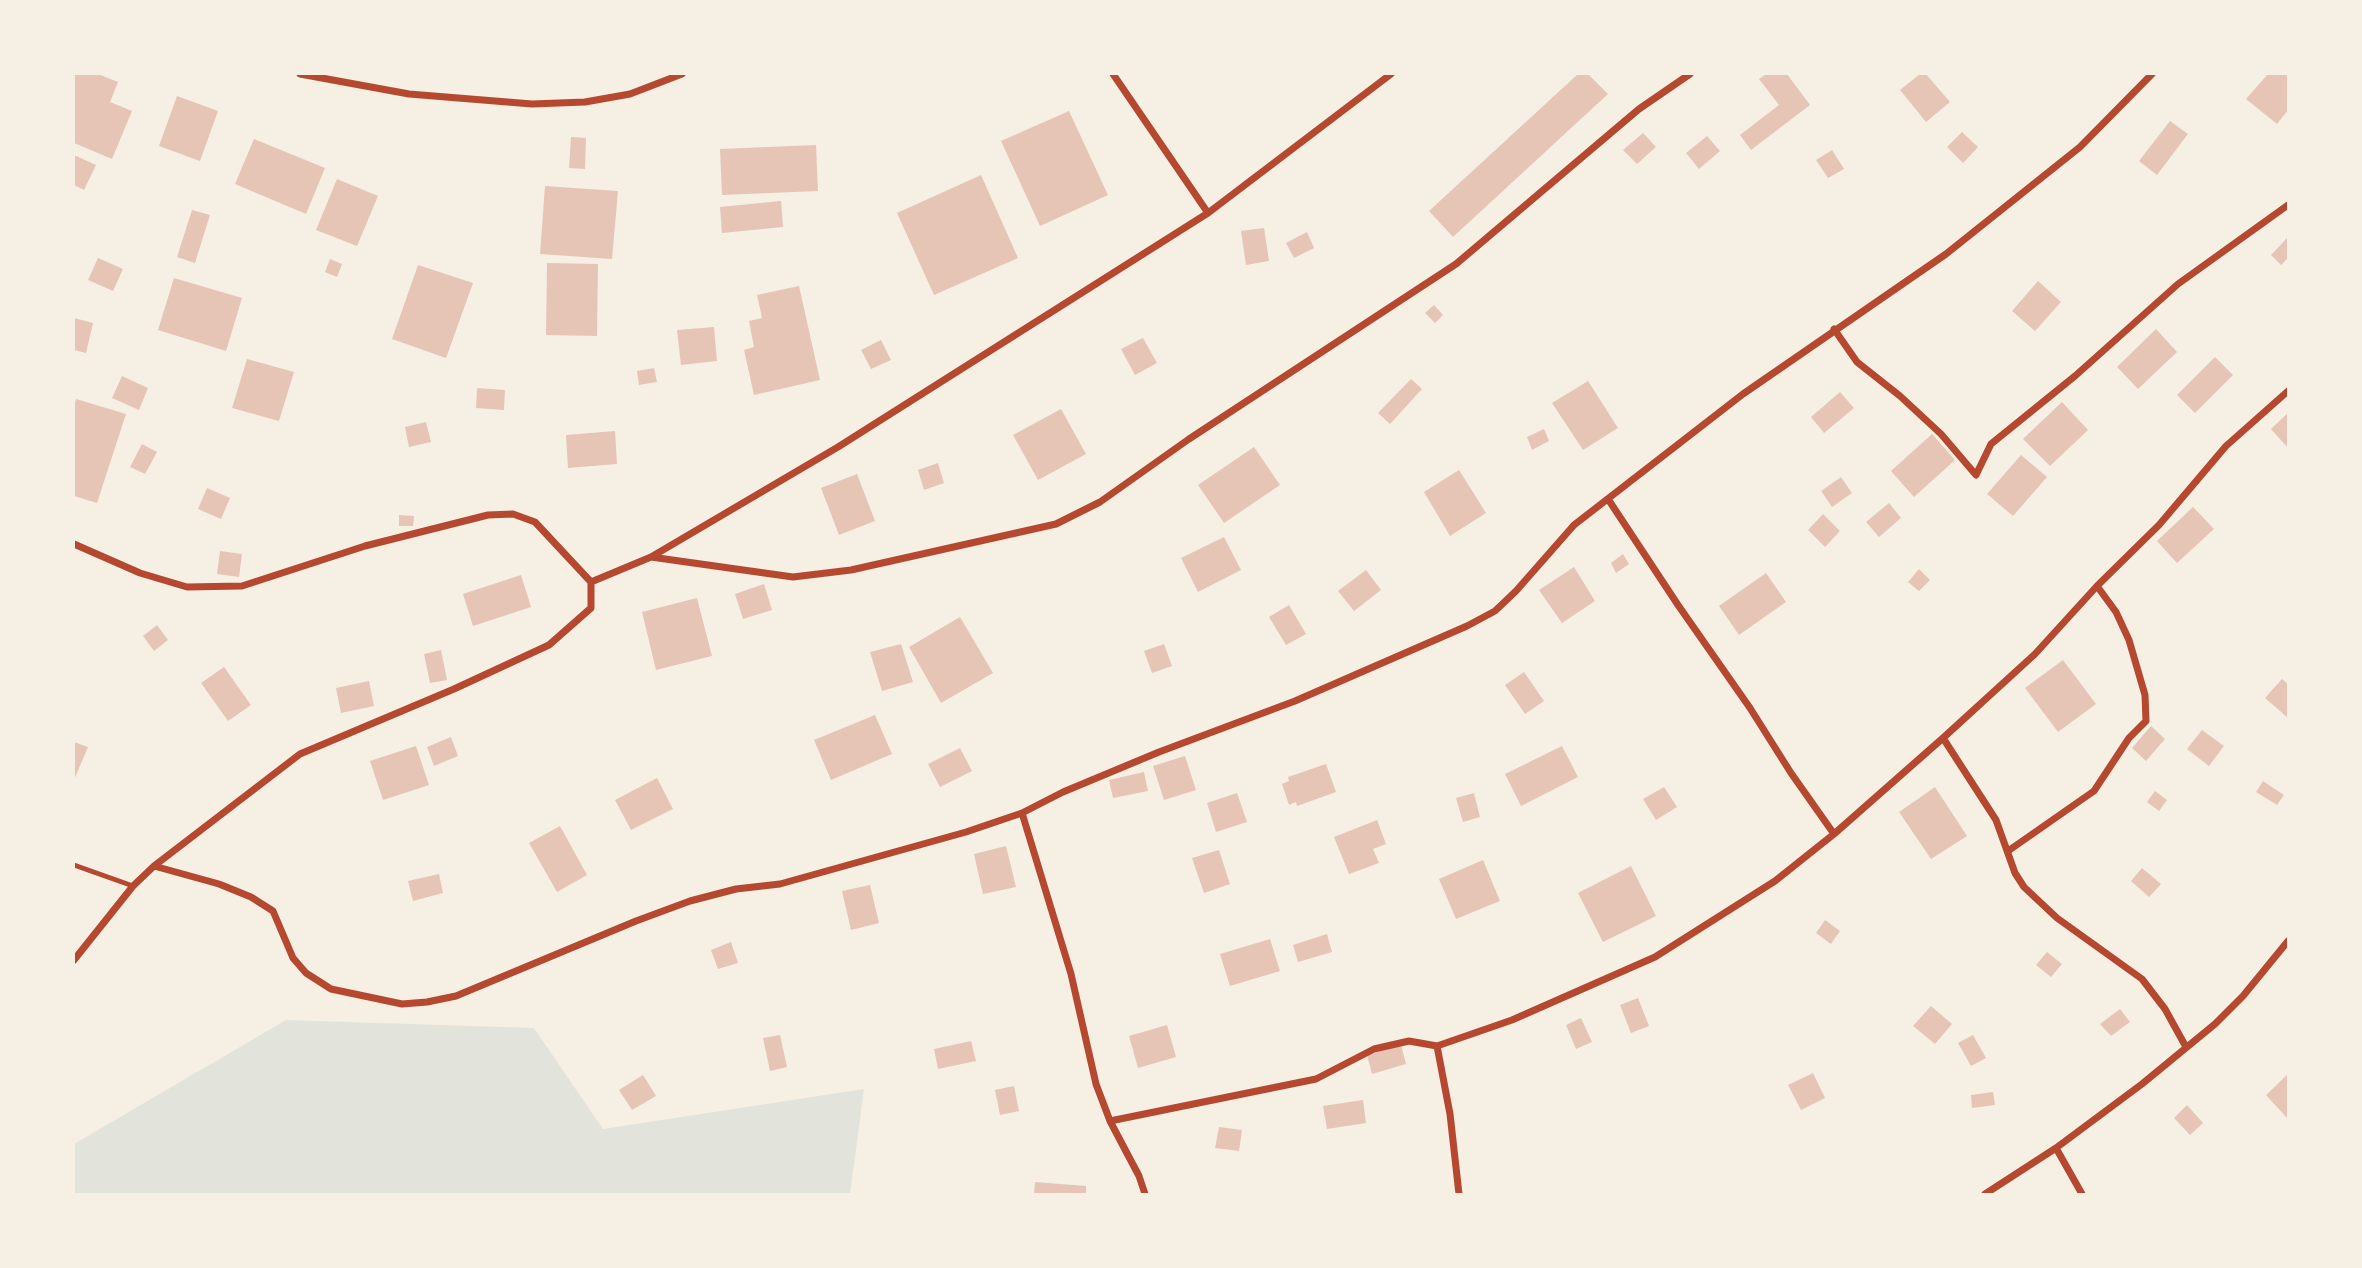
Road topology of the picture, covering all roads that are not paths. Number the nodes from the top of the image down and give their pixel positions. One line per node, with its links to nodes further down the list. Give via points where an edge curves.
1 (300, 74): 2 (street, via 409,94 532,104 630,94)
2 (682, 74)
3 (1113, 74): 10 (street)
4 (1391, 74): 10 (street)
5 (1690, 74): 15 (street, via 1639,109 1456,264 1100,502 1056,524 863,568 793,577)
6 (2140, 74): 8 (street)
7 (2152, 74): 8 (street)
8 (2140, 87): 11 (street, via 2080,147 1947,254)
9 (2288, 205): 11 (street, via 2178,284 1991,444 1976,475 1941,434 1857,362)
10 (1208, 213): 15 (street, via 838,447)
11 (1834, 329): 13 (street)
12 (2288, 391): 17 (street, via 2226,446 2159,524)
13 (1608, 499): 19 (street, via 1574,525 1495,611 1295,701 1159,752); 20 (street)
14 (74, 544): 16 (street, via 187,587 242,586 365,546 488,515 513,514 535,522)
15 (651, 557): 16 (street)
16 (591, 582): 23 (street, via 591,608 549,645 300,754)
17 (2097, 586): 18 (street, via 2035,653); 21 (street, via 2129,640 2145,695 2146,721 2094,791)
18 (1944, 738): 20 (street); 21 (street, via 1996,820)
19 (1022, 813): 23 (street, via 780,884 691,901 456,996 402,1004 331,989 292,958 272,911 219,884); 29 (street)
20 (1834, 834): 27 (street, via 1775,881 1655,957 1512,1020)
21 (2008, 851): 28 (street, via 2024,887 2057,918 2142,979)
22 (74, 865): 24 (lane)
23 (153, 866): 24 (street)
24 (133, 886): 26 (street)
25 (2288, 941): 28 (street, via 2243,996)
26 (74, 960)
27 (1437, 1046): 29 (street, via 1409,1041 1374,1049 1316,1079); 32 (street)
28 (2186, 1047): 30 (street)
29 (1110, 1121): 31 (street)
30 (2056, 1147): 33 (street); 34 (street)
31 (1145, 1195)
32 (1459, 1195)
33 (1985, 1195)
34 (2082, 1195)

